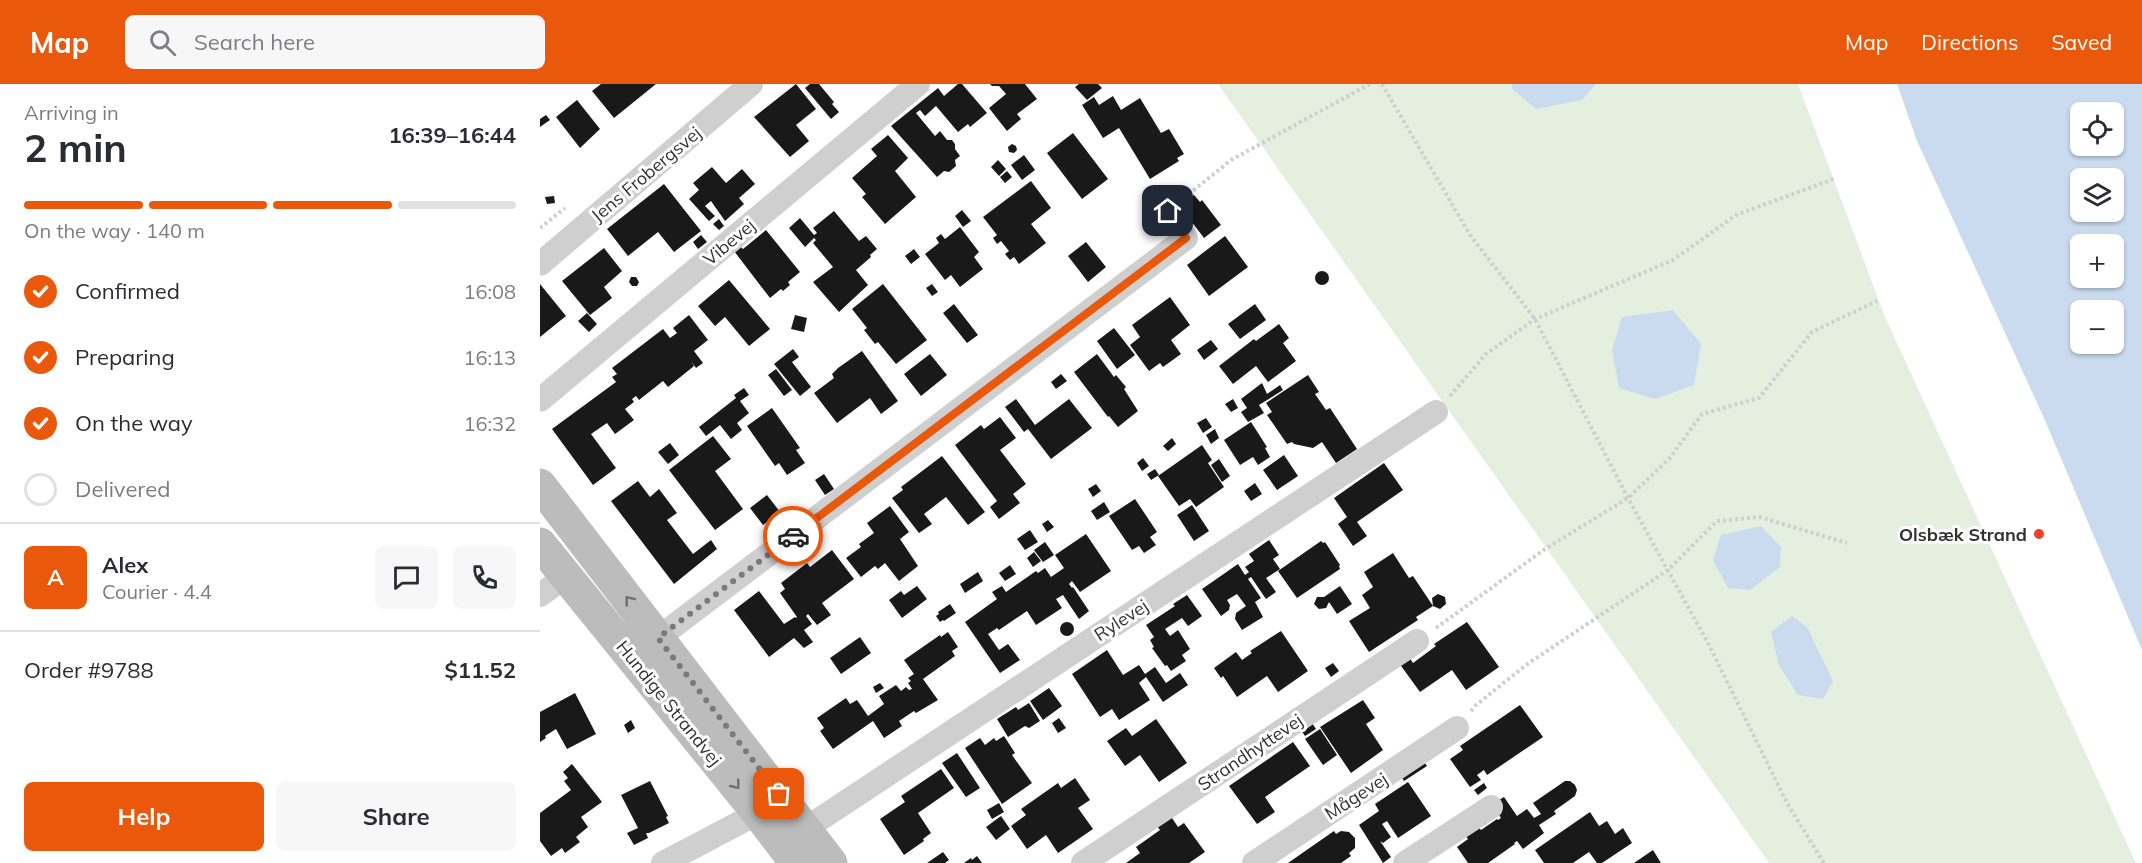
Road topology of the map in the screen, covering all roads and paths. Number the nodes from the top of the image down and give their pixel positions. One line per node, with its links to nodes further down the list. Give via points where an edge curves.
1 (751, 84): 7 (street, Jens Frobergsvej)
2 (918, 84): 10 (street, Vibevej)
3 (1370, 84): 6 (path, via 1231,160)
4 (1382, 84): 9 (path, via 1470,235)
5 (1836, 178): 9 (path, via 1737,215 1673,260)
6 (1168, 211): 19 (street, via 1186,238)
7 (540, 264)
8 (1877, 301): 13 (path, via 1812,332 1759,398 1702,414 1669,459)
9 (1535, 319): 11 (path, via 1486,354); 13 (path)
10 (540, 400)
11 (1436, 412): 24 (street, Rylevej)
12 (540, 485): 19 (main road, Hundige Strandvej, one-way to 12)
13 (1628, 498): 16 (path); 20 (path, via 1545,549)
14 (1846, 543): 16 (path, via 1759,517 1717,521)
15 (540, 544): 17 (main road, Hundige Strandvej)
16 (1668, 570): 21 (path, via 1526,665 1475,706); 31 (path, via 1788,803)
17 (566, 576): 18 (street); 23 (main road, Hundige Strandvej, one-way to 23)
18 (540, 595)
19 (658, 638): 24 (main road, Hundige Strandvej)
20 (1417, 641): 28 (street, Strandhyttevej)
21 (1457, 728): 29 (street, Mågevej)
22 (1491, 807): 30 (street)
23 (758, 813): 25 (street); 26 (main road, Hundige Strandvej)
24 (805, 828): 27 (main road, Hundige Strandvej)
25 (663, 863)
26 (796, 863)
27 (831, 863)
28 (1083, 863)
29 (1254, 863)
30 (1405, 863)
31 (1824, 863)

